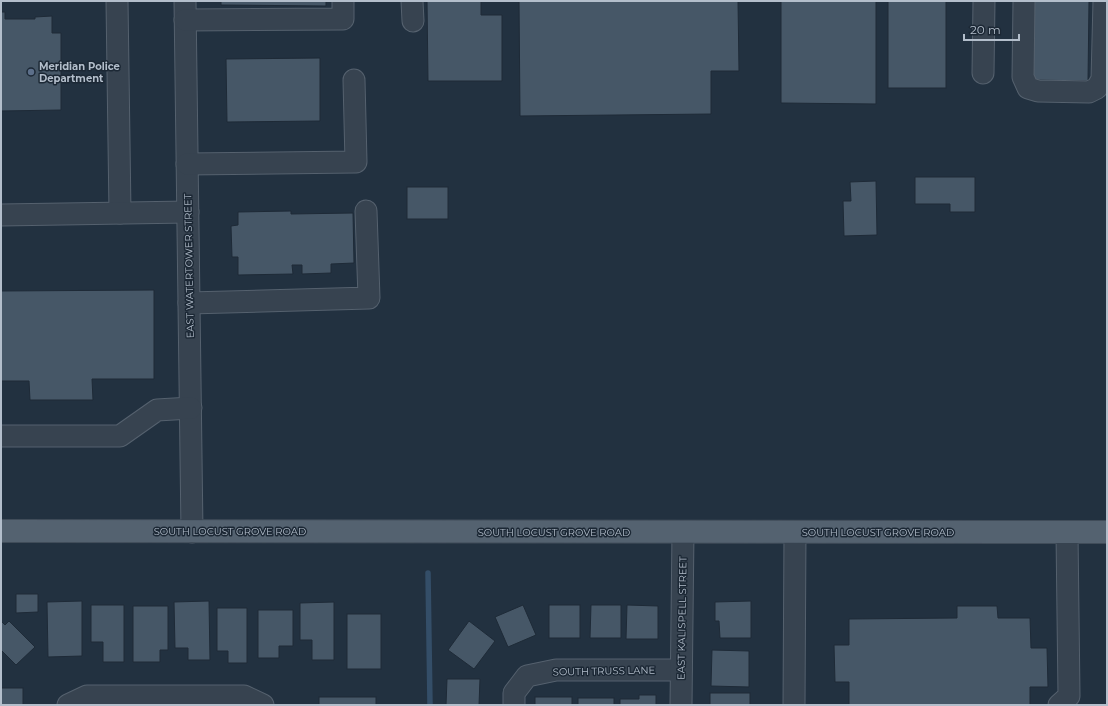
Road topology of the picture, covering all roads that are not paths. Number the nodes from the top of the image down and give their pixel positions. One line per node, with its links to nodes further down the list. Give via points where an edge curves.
1 (118, 1): 12 (street)
2 (343, 1): 6 (street, via 343,19)
3 (984, 1): 7 (street)
4 (1024, 1): 5 (street, via 1023,76 1028,88 1038,91 1089,92 1097,88 1102,79)
5 (1104, 1)
6 (185, 10): 9 (street, EAST WATERTOWER STREET)
7 (983, 73)
8 (354, 80): 9 (street, via 356,162)
9 (188, 164): 11 (street, EAST WATERTOWER STREET)
10 (366, 211): 14 (street, via 369,298)
11 (188, 212): 12 (street); 14 (street, EAST WATERTOWER STREET)
12 (120, 213): 13 (street)
13 (1, 214)
14 (189, 303): 15 (street, EAST WATERTOWER STREET)
15 (191, 408): 16 (street, via 157,410 120,436); 18 (street, EAST WATERTOWER STREET)
16 (1, 436)
17 (1, 531): 18 (main road, SOUTH LOCUST GROVE ROAD)
18 (192, 532): 19 (main road, SOUTH LOCUST GROVE ROAD)
19 (683, 532): 20 (main road, SOUTH LOCUST GROVE ROAD); 23 (street, EAST KALISPELL STREET)
20 (795, 532): 22 (main road, SOUTH LOCUST GROVE ROAD); 28 (street)
21 (1107, 532): 22 (main road, SOUTH LOCUST GROVE ROAD)
22 (1067, 533): 29 (street, via 1069,696)
23 (681, 670): 26 (street, SOUTH TRUSS LANE, via 556,670 527,676 514,693); 27 (street, EAST KALISPELL STREET)
24 (68, 705): 25 (street, via 87,696 244,696)
25 (263, 705)
26 (514, 705)
27 (681, 705)
28 (794, 705)
29 (1059, 705)

